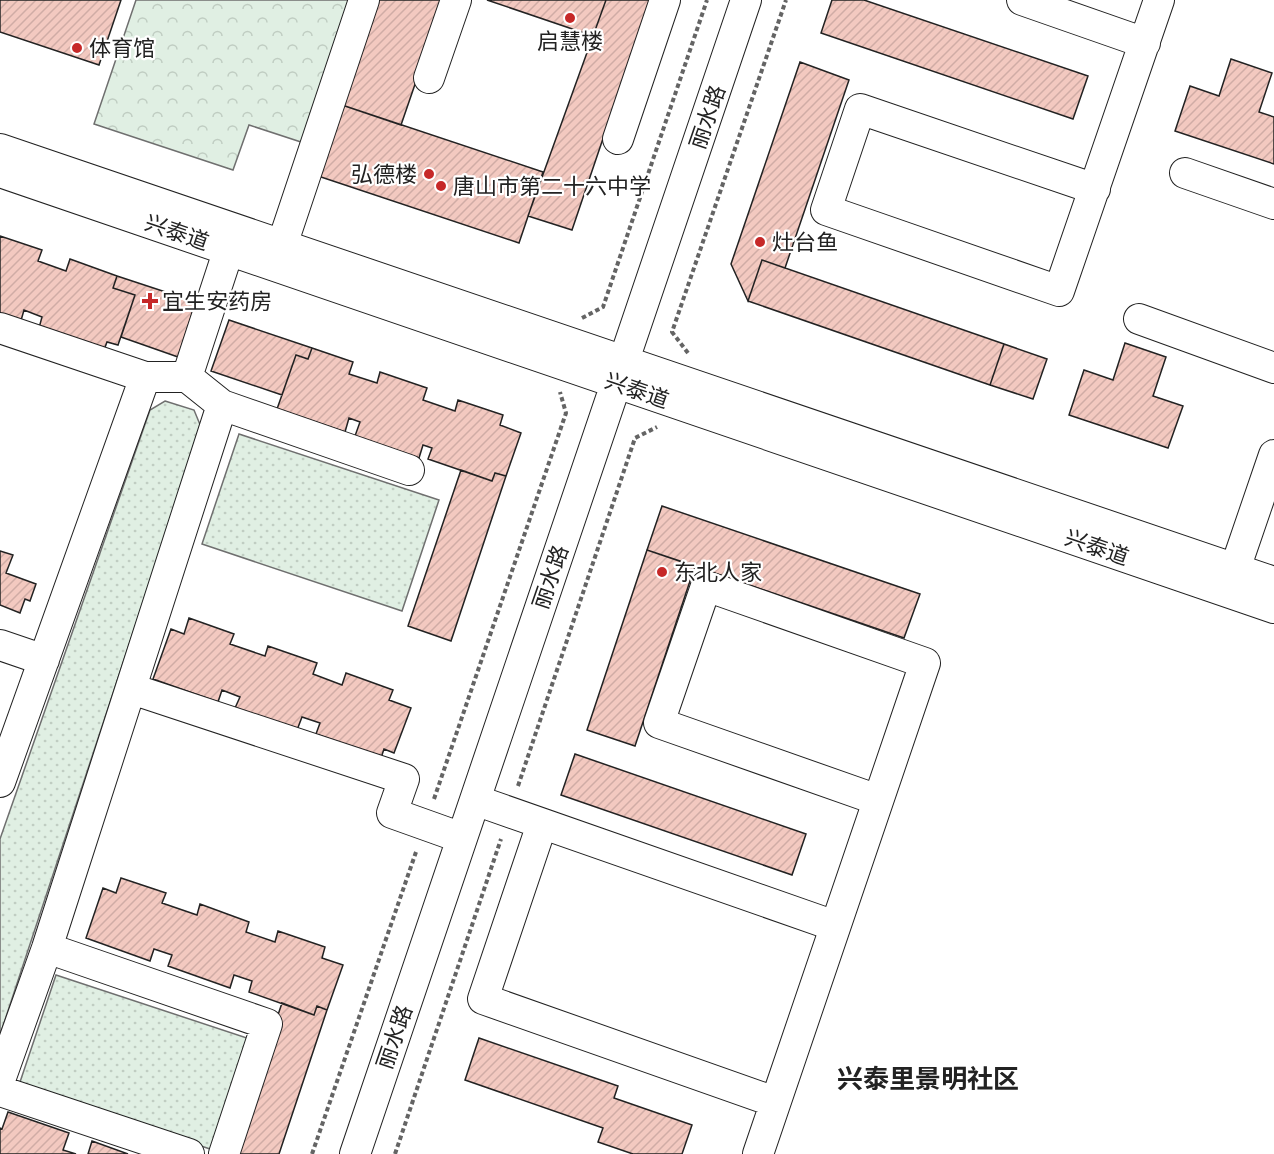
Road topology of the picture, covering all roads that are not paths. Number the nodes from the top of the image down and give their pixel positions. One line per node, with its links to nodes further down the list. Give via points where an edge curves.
1 (364, 0): 15 (street)
2 (456, 0): 8 (street)
3 (665, 0): 9 (street)
4 (746, 0): 20 (street, 丽水路)
5 (1022, 0): 7 (street)
6 (1159, 0): 7 (street)
7 (1145, 43): 13 (street)
8 (429, 78)
9 (618, 139)
10 (0, 149): 15 (street, 兴泰道)
11 (0, 172): 16 (street, 兴泰道)
12 (1185, 173): 14 (street)
13 (1095, 189): 13 (street, via 1059,291 826,210 860,108)
14 (1274, 204)
15 (282, 245): 20 (street, 兴泰道)
16 (229, 249): 20 (street, 兴泰道); 22 (street)
17 (1139, 319): 19 (street)
18 (0, 328): 21 (street)
19 (1274, 368)
20 (620, 372): 27 (street, 兴泰道); 29 (street, 兴泰道); 34 (street, 丽水路)
21 (145, 377): 22 (street); 31 (street)
22 (187, 377): 23 (street)
23 (222, 405): 25 (street); 32 (street)
24 (1274, 455): 26 (street)
25 (409, 470)
26 (1265, 509): 27 (street)
27 (1235, 569): 28 (street, 兴泰道)
28 (1274, 582)
29 (1274, 608)
30 (0, 645): 31 (street)
31 (44, 660): 33 (street)
32 (132, 689): 37 (street, via 404,779 392,813); 39 (street)
33 (0, 782)
34 (475, 800): 36 (street); 37 (street, 丽水路)
35 (878, 800): 35 (street, via 925,663 706,586 659,723); 38 (street)
36 (542, 824): 38 (street); 42 (street, via 483,999)
37 (462, 838): 45 (street, 丽水路)
38 (835, 926): 42 (street)
39 (47, 948): 40 (street); 44 (street, via 267,1024)
40 (0, 1080)
41 (0, 1091): 43 (street)
42 (775, 1102): 46 (street)
43 (189, 1154)
44 (224, 1154)
45 (355, 1154)
46 (758, 1154)

